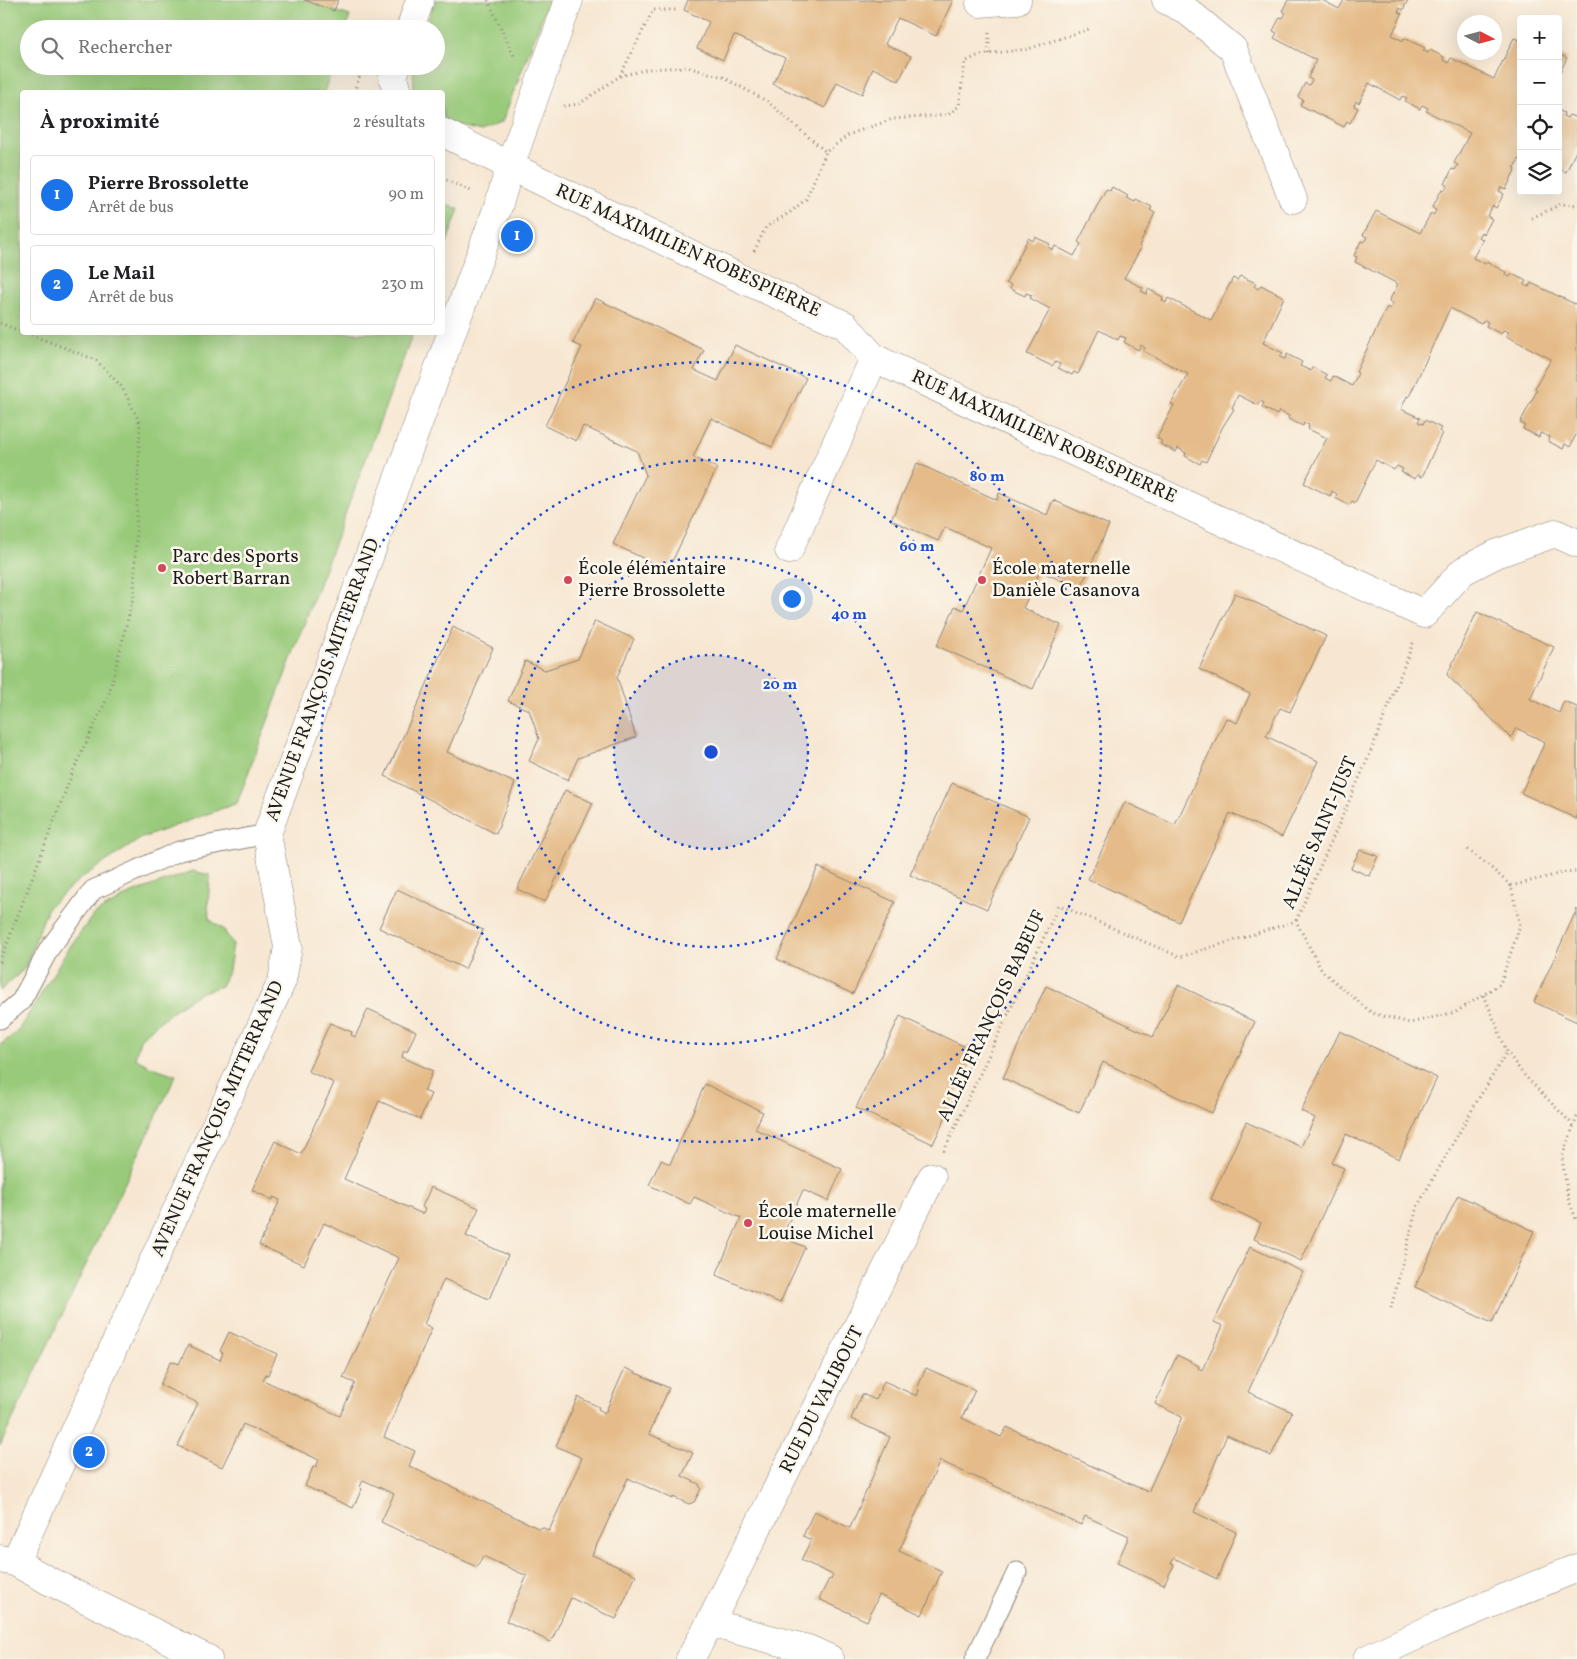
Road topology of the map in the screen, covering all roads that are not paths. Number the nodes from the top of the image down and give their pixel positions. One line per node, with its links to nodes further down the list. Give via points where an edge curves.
1 (420, 0): 6 (street)
2 (570, 0): 10 (street, AVENUE FRANÇOIS MITTERRAND)
3 (1017, 0): 5 (street)
4 (1166, 0): 11 (street, via 1186,10 1233,50)
5 (980, 3)
6 (413, 20)
7 (394, 75): 8 (street)
8 (396, 90)
9 (445, 134): 10 (street)
10 (510, 166): 12 (street, RUE MAXIMILIEN ROBESPIERRE, via 740,278 846,325); 15 (street, AVENUE FRANÇOIS MITTERRAND, via 499,204)
11 (1293, 199)
12 (874, 358): 13 (street, RUE MAXIMILIEN ROBESPIERRE, via 1424,614 1463,571 1496,554 1556,533); 14 (street)
13 (1577, 543)
14 (789, 550)
15 (267, 834): 16 (lane, via 179,851 93,890 48,949 21,1000); 18 (street, AVENUE FRANÇOIS MITTERRAND, via 288,946 282,981)
16 (0, 1019)
17 (932, 1177): 21 (street, RUE DU VALIBOUT)
18 (7, 1560): 22 (street)
19 (1577, 1568): 26 (street)
20 (1017, 1572): 25 (lane)
21 (710, 1623): 23 (street, RUE DU VALIBOUT); 24 (street, via 808,1649)
22 (208, 1659)
23 (690, 1659)
24 (830, 1659)
25 (975, 1659)
26 (1367, 1659)

